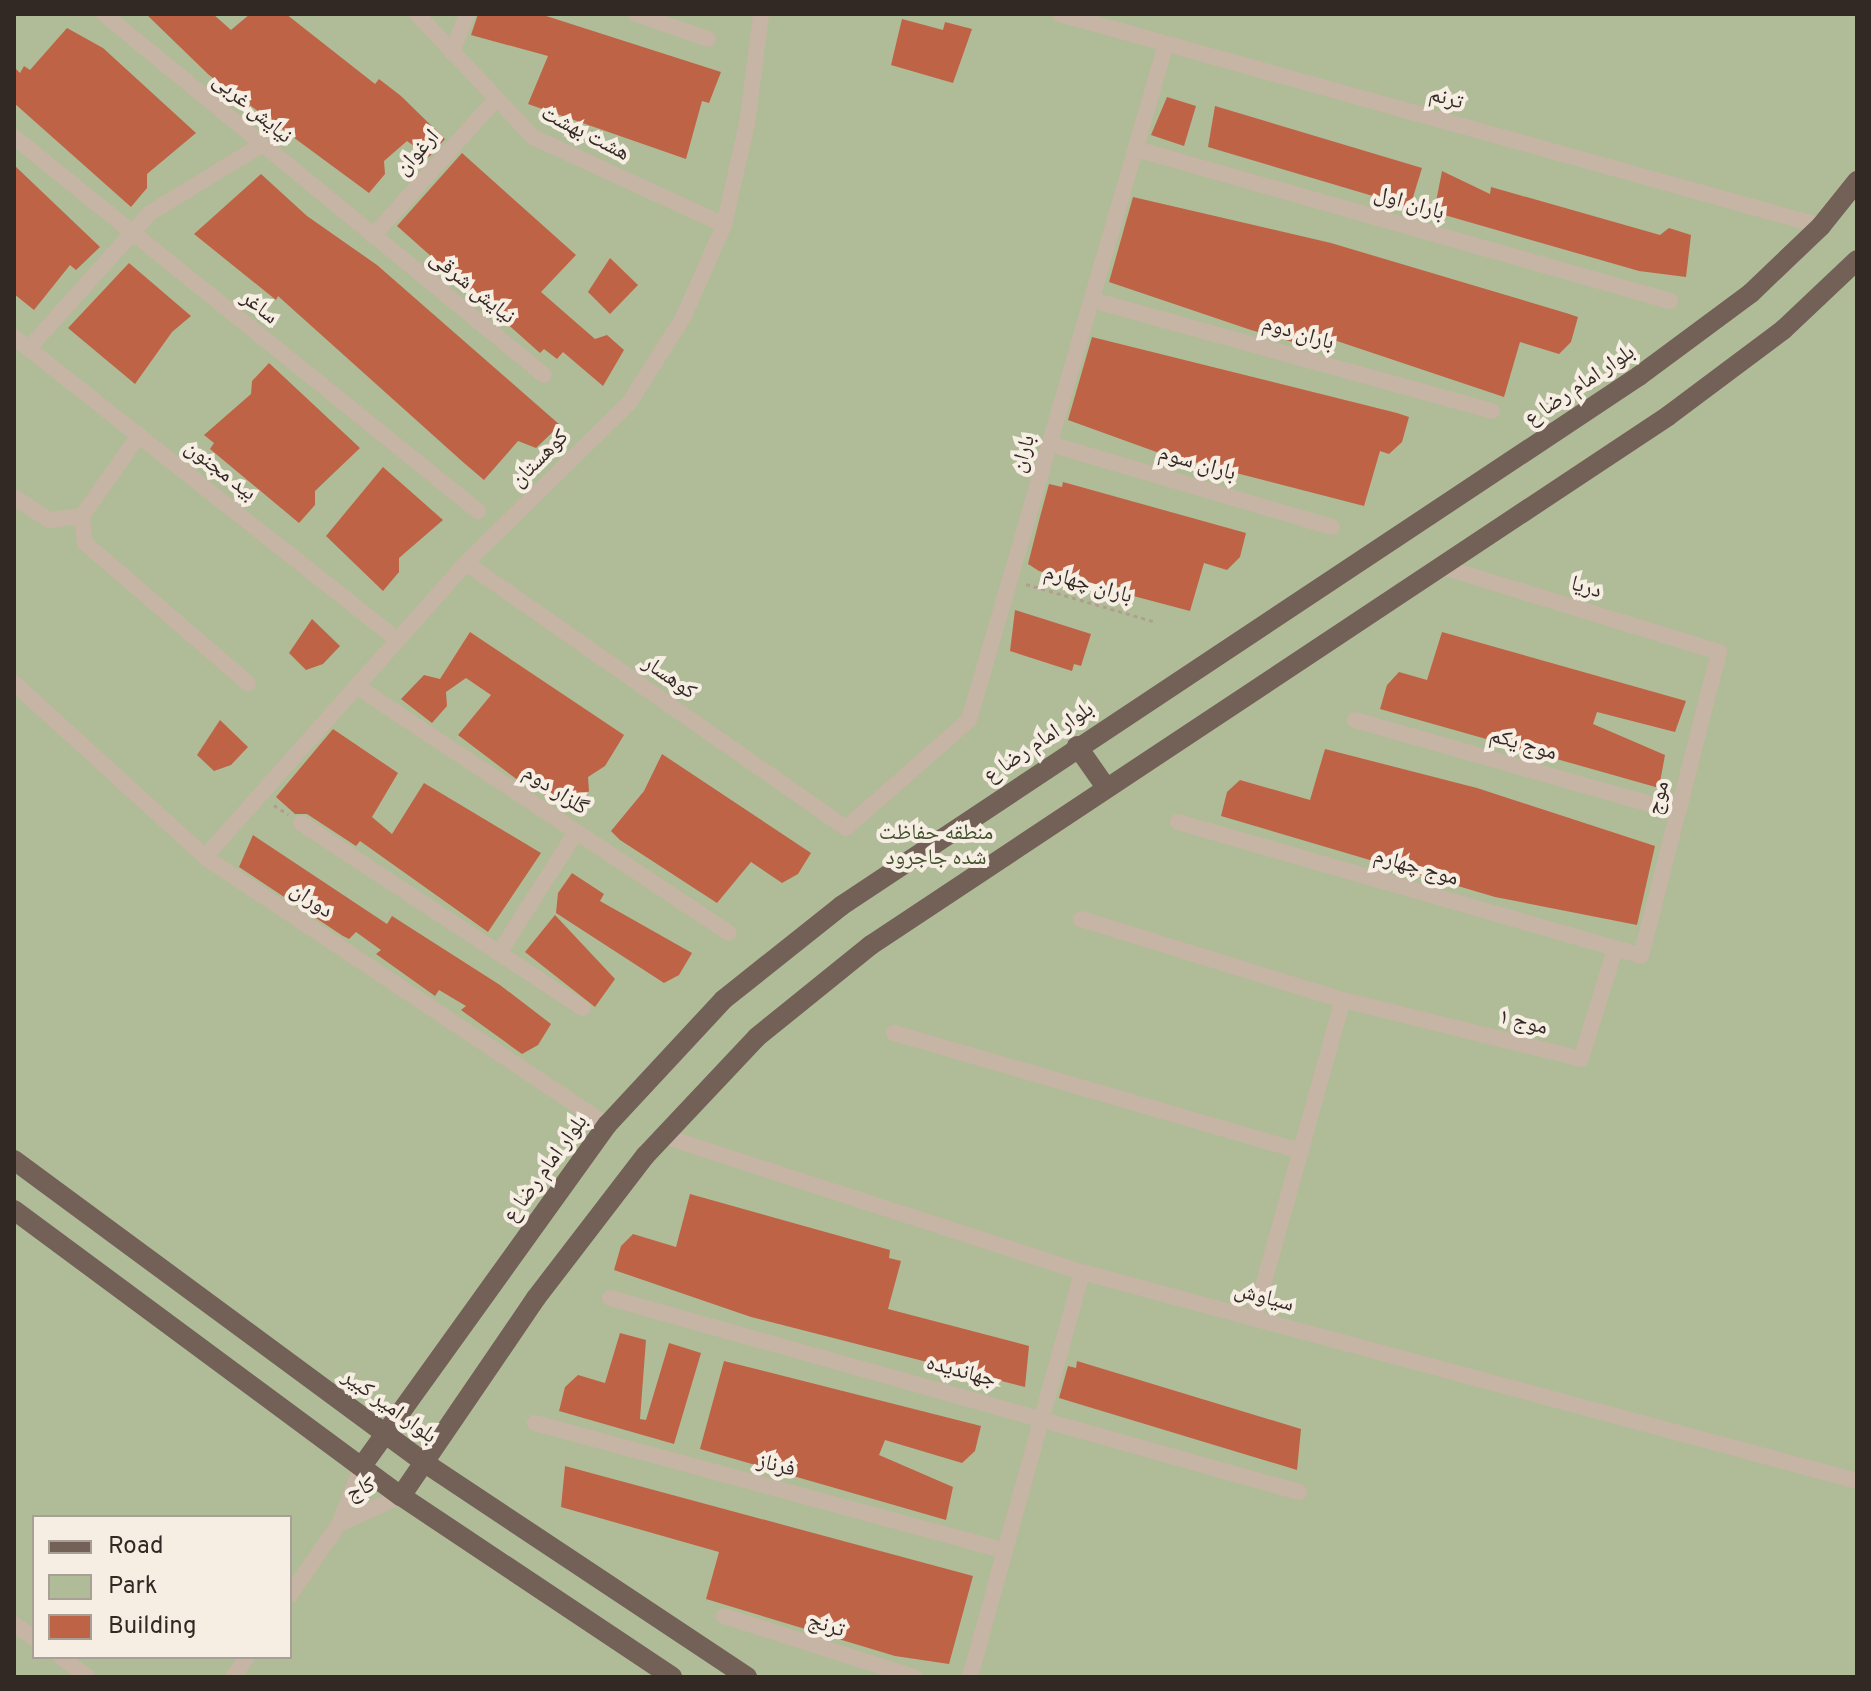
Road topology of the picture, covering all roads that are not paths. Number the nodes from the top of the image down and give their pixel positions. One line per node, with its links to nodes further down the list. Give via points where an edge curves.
1 (104, 14): 12 (street, نیایش غربی)
2 (417, 14): 9 (street, هشت بهشت)
3 (467, 14): 9 (street)
4 (636, 14): 7 (street)
5 (761, 14): 15 (street, کوهستان, via 747,124)
6 (1060, 14): 8 (street, ترنم)
7 (708, 39)
8 (1166, 44): 13 (street, باران); 16 (street, ترنم)
9 (452, 53): 10 (street, هشت بهشت)
10 (496, 99): 15 (street, هشت بهشت, via 533,137); 18 (street, ارغوان)
11 (14, 137): 17 (street, ساغر)
12 (261, 145): 17 (street, via 196,180); 18 (street, نیایش غربی)
13 (1136, 149): 20 (street, باران); 21 (street, باران اول)
14 (1857, 181): 16 (main road, بلوار امام رضا ع)
15 (724, 225): 32 (street, کوهستان, via 683,318 629,403)
16 (1821, 226): 40 (main road, بلوار امام رضا ع, via 1751,293 1639,376)
17 (131, 235): 23 (street); 29 (street, ساغر)
18 (373, 236): 24 (street, نیایش شرقی)
19 (1857, 260): 33 (main road, via 1783,330 1668,416)
20 (1092, 300): 25 (street, باران دوم); 27 (street, باران)
21 (1670, 301)
22 (14, 337): 23 (street, بید مجنون)
23 (29, 348): 26 (street, بید مجنون)
24 (544, 375)
25 (1492, 411)
26 (139, 435): 30 (street); 34 (street, بید مجنون)
27 (1050, 444): 31 (street, باران سوم); 45 (street, باران, via 969,720)
28 (14, 497): 30 (street, via 49,520)
29 (478, 511)
30 (82, 516): 37 (street, via 85,543 118,577)
31 (1332, 527)
32 (466, 563): 34 (street, کوهستان); 45 (street, کوهسار)
33 (1440, 566): 35 (street, دریا); 41 (main road)
34 (398, 640): 38 (street, کوهستان)
35 (1719, 652): 42 (street, موج)
36 (14, 683): 47 (street, دوران)
37 (248, 683)
38 (356, 686): 46 (street, گلزار دوم); 47 (street, کوهستان)
39 (1355, 720): 42 (street, موج یکم)
40 (1077, 746): 41 (main road); 56 (main road, بلوار امام رضا ع, via 841,906 735,991)
41 (1105, 786): 57 (main road, via 848,963 757,1037)
42 (1678, 812): 52 (street, موج)
43 (1178, 822): 50 (street, موج چهارم)
44 (301, 823): 51 (street)
45 (846, 828)
46 (576, 832): 49 (street, گلزار دوم); 51 (street)
47 (205, 857): 56 (street, دوران)
48 (1081, 919): 53 (street)
49 (729, 933)
50 (1615, 949): 52 (street, موج چهارم); 53 (street, موج ۱, via 1581,1059)
51 (499, 953): 54 (street)
52 (1641, 956)
53 (1343, 1000): 58 (street)
54 (583, 1008)
55 (894, 1033): 58 (street)
56 (607, 1125): 66 (main road, بلوار امام رضا ع)
57 (666, 1137): 61 (street, سیاوش); 67 (main road, via 536,1298)
58 (1301, 1151): 63 (street)
59 (14, 1160): 66 (main road, بلوار امیر کبیر)
60 (14, 1210): 68 (main road)
61 (1082, 1272): 63 (street, سیاوش); 64 (street)
62 (610, 1298): 64 (street, جهاندیده)
63 (1254, 1318): 69 (street, سیاوش)
64 (1042, 1418): 70 (street, جهاندیده); 73 (street)
65 (535, 1423): 73 (street, فرناز)
66 (385, 1434): 67 (main road, بلوار امیر کبیر); 68 (main road, بلوار امام رضا ع)
67 (425, 1463): 71 (main road); 83 (main road, بلوار امیر کبیر)
68 (362, 1466): 71 (main road); 72 (street, کاج)
69 (1857, 1481)
70 (1299, 1492)
71 (401, 1496): 72 (street, کاج); 82 (main road)
72 (339, 1524): 74 (street, کاج)
73 (1005, 1551): 85 (street)
74 (292, 1592)
75 (724, 1616): 84 (street, ترنج)
76 (14, 1624): 77 (street)
77 (32, 1637)
78 (64, 1659): 80 (street)
79 (246, 1659): 81 (street)
80 (88, 1677)
81 (233, 1677)
82 (672, 1677)
83 (747, 1677)
84 (914, 1677)
85 (970, 1677)

